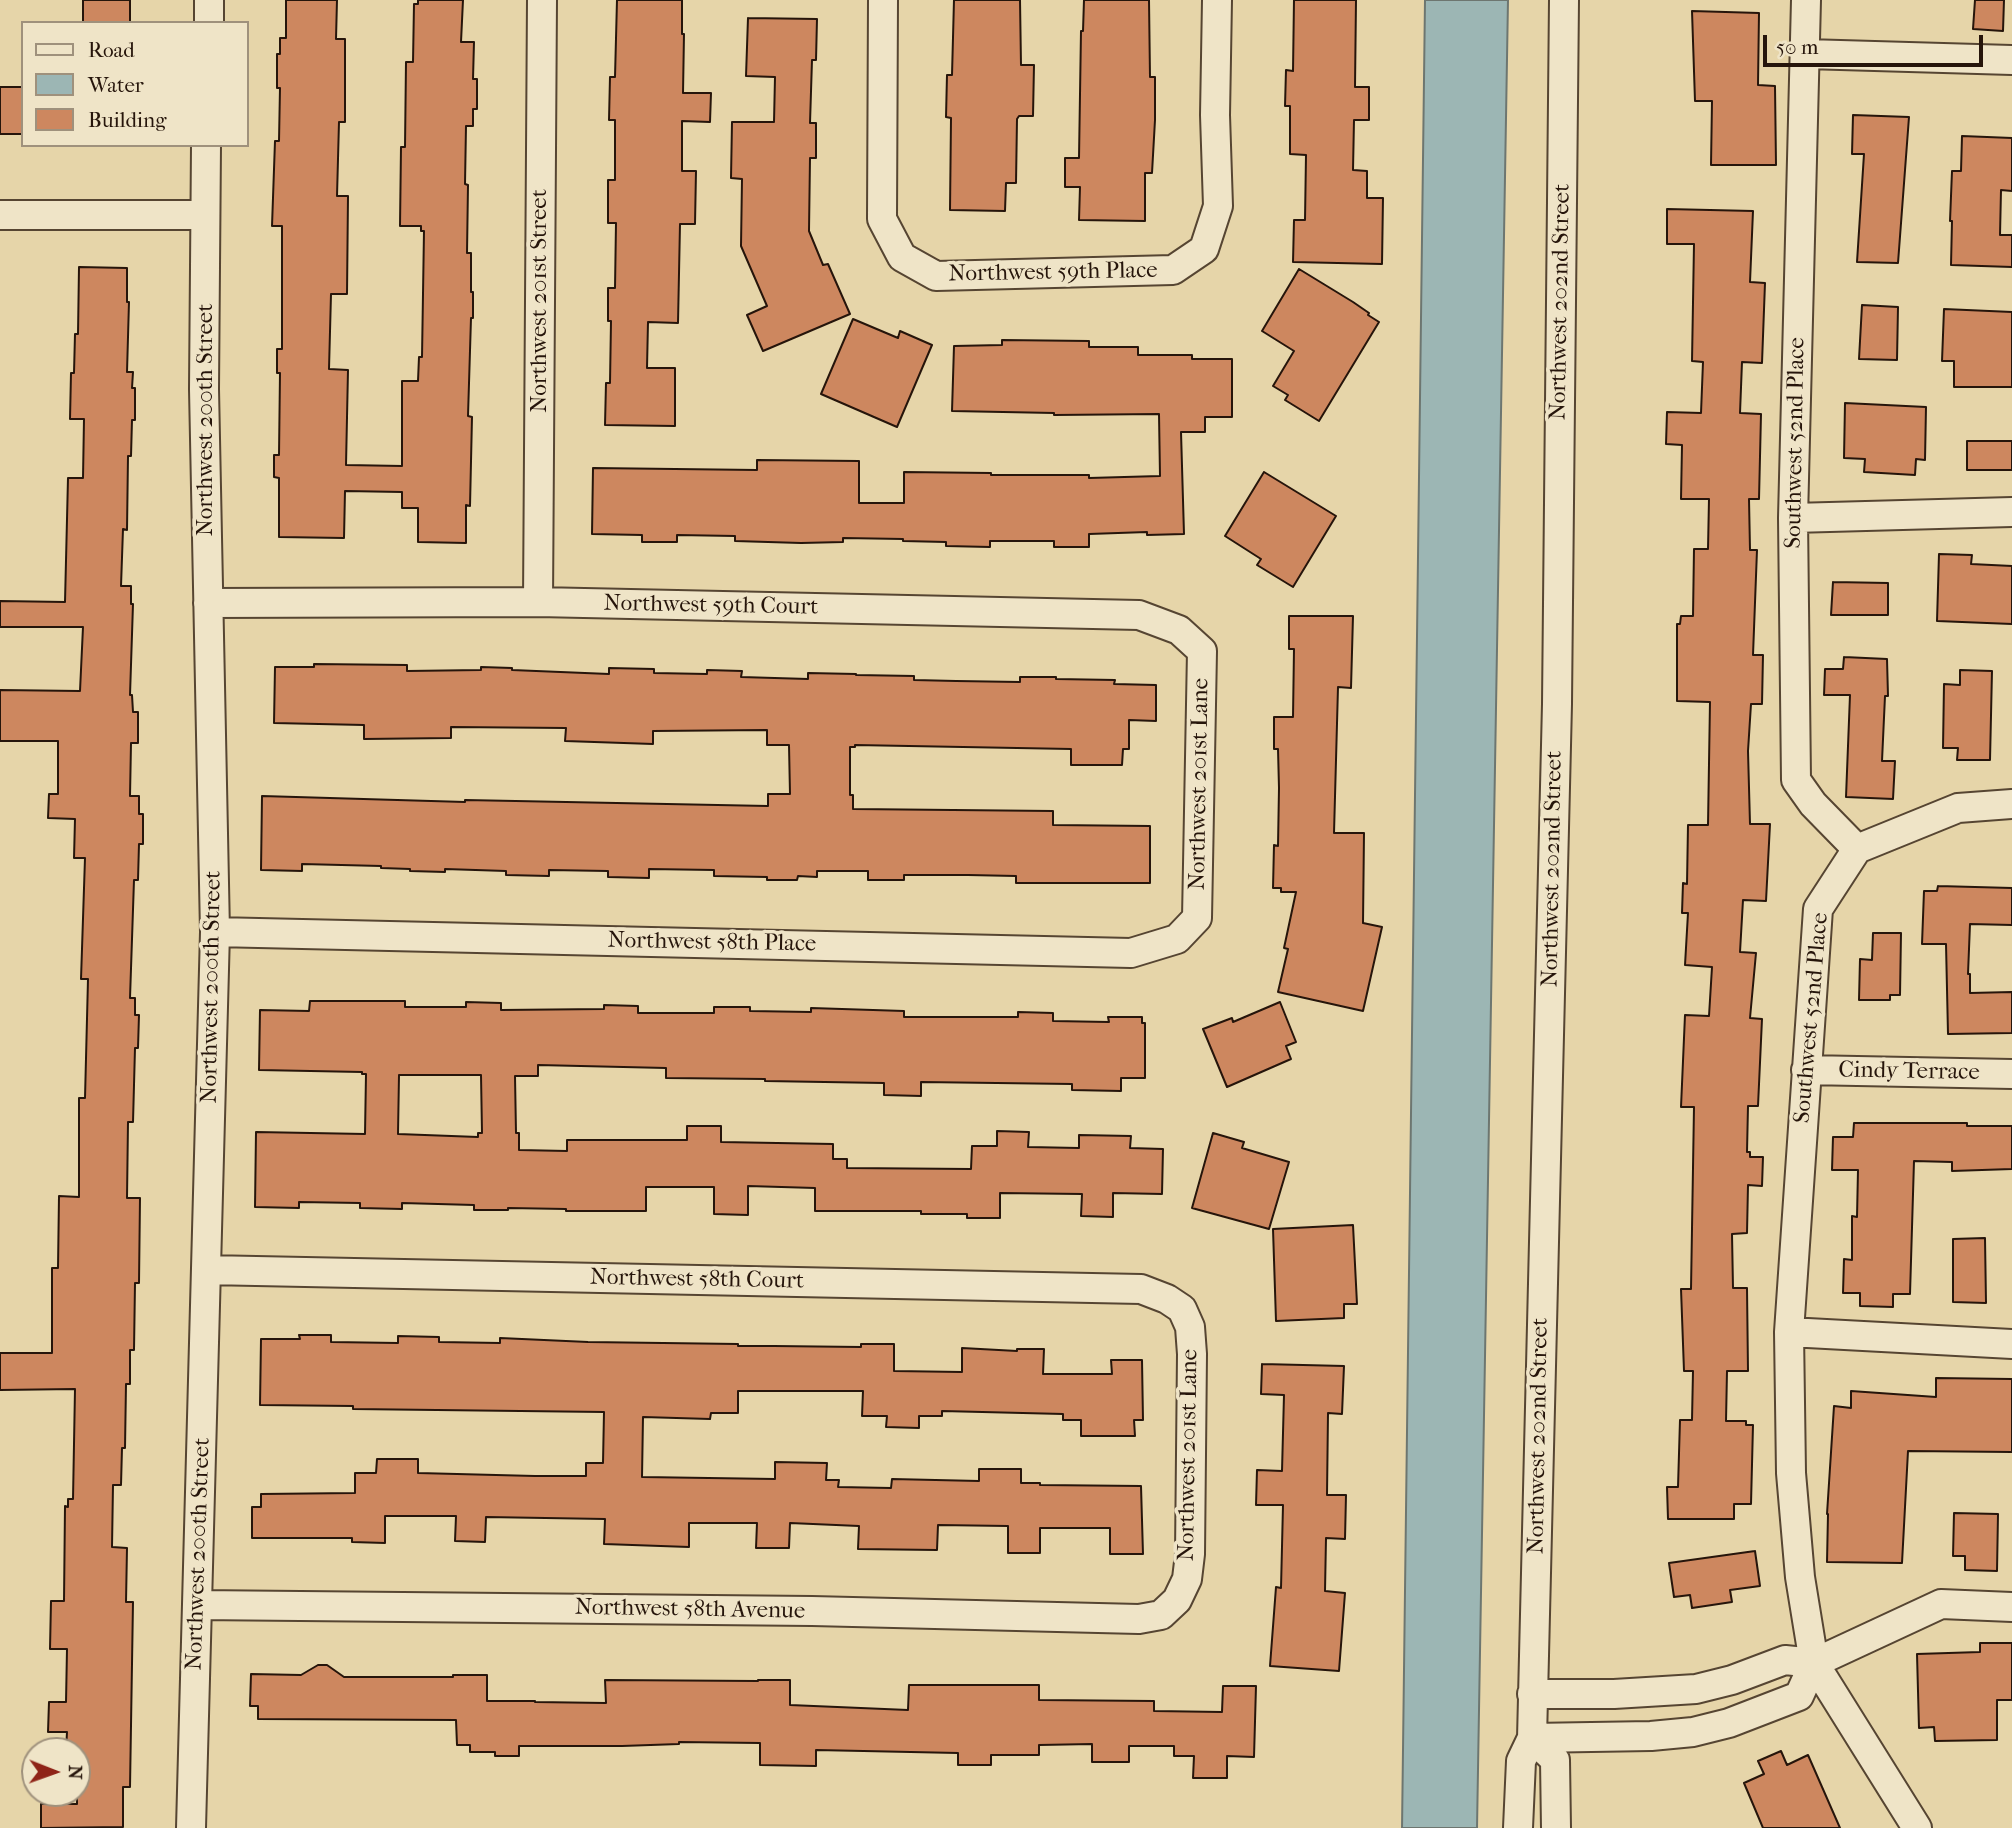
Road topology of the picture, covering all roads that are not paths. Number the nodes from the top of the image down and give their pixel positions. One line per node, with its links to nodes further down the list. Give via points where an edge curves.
1 (209, 0): 7 (street)
2 (542, 0): 15 (street, Northwest 201st Street)
3 (883, 0): 4 (street, Northwest 59th Place, via 882,219 902,257 936,276 1173,270 1203,249 1218,206)
4 (1217, 0)
5 (1563, 0): 34 (street, Northwest 202nd Street, via 1557,704)
6 (1807, 0): 8 (street, Southwest 52nd Place)
7 (209, 21)
8 (1806, 54): 9 (street); 14 (street, Southwest 52nd Place)
9 (2012, 60)
10 (206, 147): 12 (street, Northwest 200th Street)
11 (0, 215): 12 (street)
12 (205, 215): 16 (street, Northwest 200th Street)
13 (2012, 512): 14 (street)
14 (1793, 518): 19 (street, Southwest 52nd Place, via 1796,780)
15 (538, 602): 16 (street, Northwest 59th Court); 17 (street, Northwest 59th Court, via 1139,615 1179,630)
16 (208, 603): 21 (street, Northwest 200th Street)
17 (1202, 651): 20 (street, Northwest 201st Lane)
18 (2012, 804): 19 (street, via 1958,808)
19 (1857, 849): 22 (street, Southwest 52nd Place, via 1818,909)
20 (1197, 918): 21 (street, Northwest 58th Place, via 1177,939 1131,953)
21 (215, 932): 24 (street, Northwest 200th Street)
22 (1806, 1070): 23 (street, Cindy Terrace); 26 (street, Southwest 52nd Place)
23 (2012, 1074)
24 (207, 1270): 25 (street, Northwest 58th Court, via 1140,1289); 29 (street, Northwest 200th Street)
25 (1182, 1310): 28 (street, Northwest 201st Lane, via 1190,1327 1192,1354 1189,1554 1187,1579)
26 (1789, 1332): 27 (street); 31 (street, Southwest 52nd Place, via 1791,1473 1800,1577)
27 (2012, 1344)
28 (1177, 1600): 29 (street, Northwest 58th Avenue, via 1161,1615 1139,1619)
29 (198, 1605): 38 (street, Northwest 200th Street)
30 (2012, 1607): 31 (street, via 1941,1605)
31 (1814, 1663): 32 (street, via 1785,1660); 35 (street, via 1799,1696); 41 (street, Southwest 52nd Place)
32 (1732, 1680): 33 (street); 35 (street)
33 (1666, 1691): 34 (street); 36 (street)
34 (1532, 1694): 37 (street, Northwest 202nd Street)
35 (1745, 1717): 36 (street, via 1693,1732)
36 (1667, 1734): 37 (street)
37 (1532, 1738): 39 (street, Northwest 202nd Street, via 1521,1761); 40 (street, via 1555,1760)
38 (191, 1828)
39 (1518, 1828)
40 (1556, 1828)
41 (1917, 1828)

